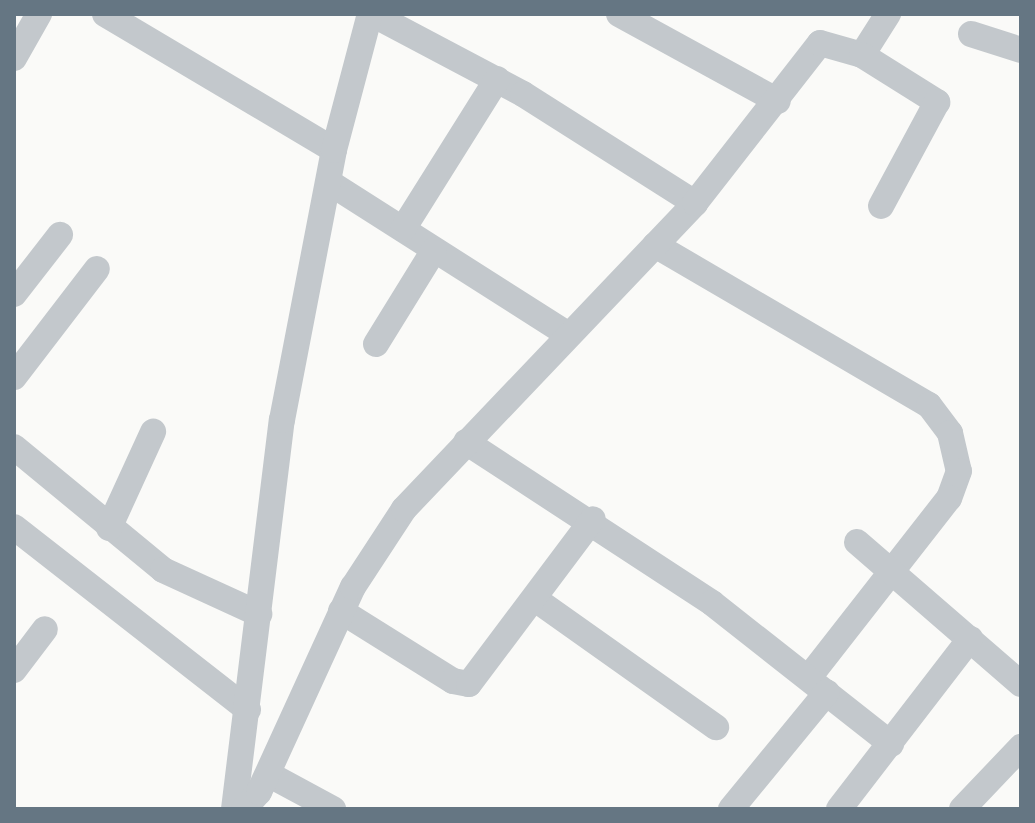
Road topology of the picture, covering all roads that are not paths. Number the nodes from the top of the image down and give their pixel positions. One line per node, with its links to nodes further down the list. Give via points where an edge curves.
1 (39, 14): 9 (street)
2 (105, 14): 12 (street)
3 (371, 14): 10 (street); 12 (street)
4 (619, 14): 11 (street)
5 (888, 14): 8 (street)
6 (971, 34): 7 (street)
7 (1021, 50)
8 (862, 55): 11 (street, via 820,43); 15 (street, via 937,102)
9 (14, 58)
10 (497, 79): 14 (street); 16 (street)
11 (778, 101): 14 (street)
12 (334, 150): 13 (street)
13 (330, 183): 16 (street); 35 (street, via 282,420)
14 (695, 203): 18 (street)
15 (881, 206)
16 (403, 229): 19 (street)
17 (60, 235): 21 (street)
18 (655, 245): 22 (street); 32 (street, via 942,419 959,471 956,485)
19 (434, 250): 22 (street); 23 (street)
20 (97, 269): 24 (street)
21 (14, 294)
22 (569, 335): 26 (street)
23 (376, 344)
24 (14, 377)
25 (153, 432): 30 (street)
26 (466, 442): 28 (street, via 540,495); 34 (street, via 404,509)
27 (14, 447): 30 (street)
28 (593, 519): 33 (street); 39 (street)
29 (14, 527): 41 (street)
30 (109, 528): 35 (street, via 179,581)
31 (857, 542): 32 (street)
32 (892, 570): 37 (street); 39 (street)
33 (535, 599): 34 (street, via 463,685); 42 (street)
34 (341, 611): 45 (street)
35 (259, 614): 41 (street)
36 (45, 629): 38 (street)
37 (970, 639): 40 (street); 43 (street)
38 (14, 670)
39 (818, 684): 43 (street); 49 (street)
40 (1021, 684)
41 (248, 710): 46 (street)
42 (716, 727)
43 (891, 744): 50 (street)
44 (1021, 747): 51 (street)
45 (268, 774): 47 (street); 48 (street)
46 (234, 809)
47 (244, 809)
48 (333, 809)
49 (731, 809)
50 (839, 809)
51 (962, 809)

